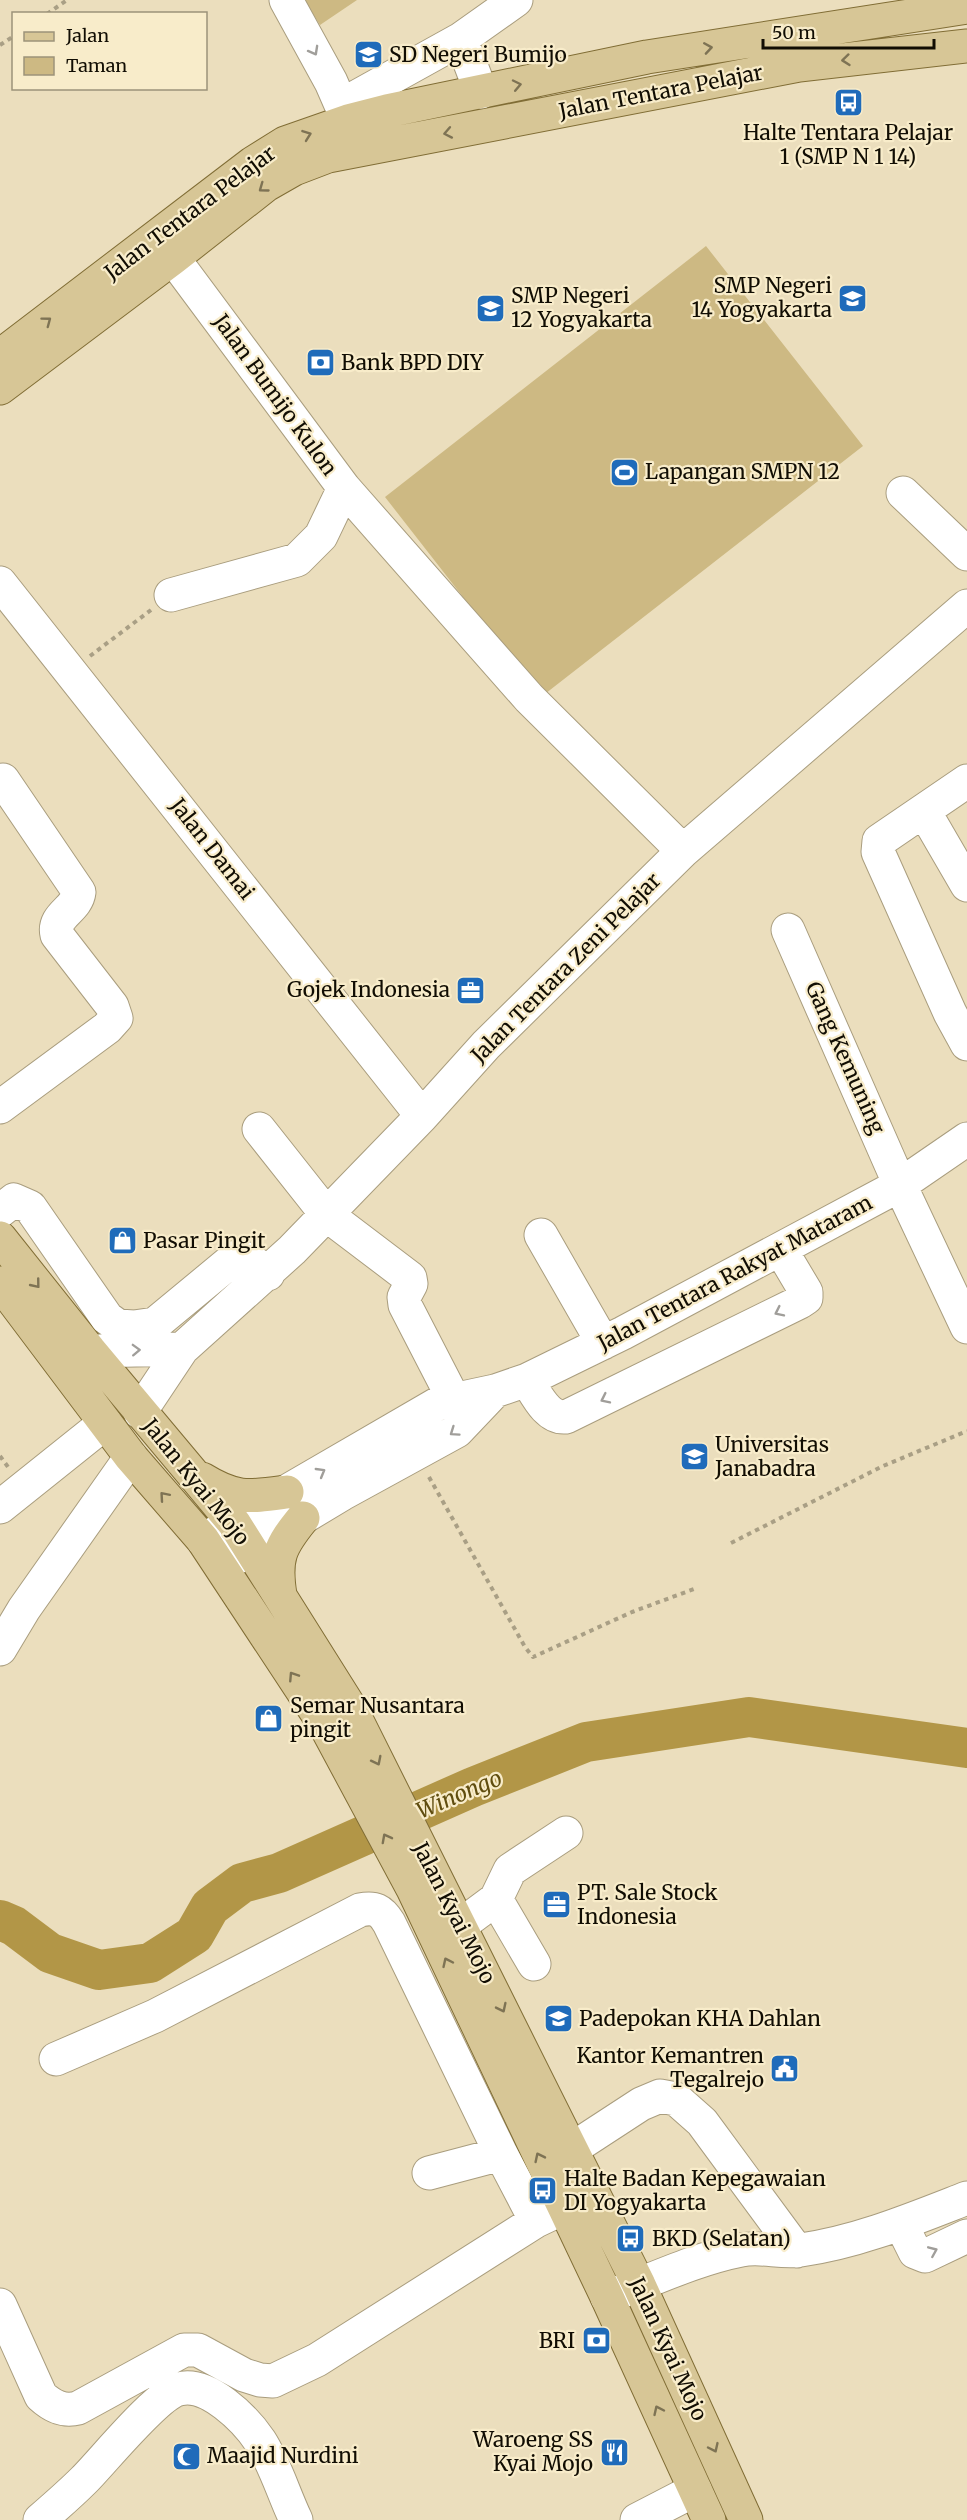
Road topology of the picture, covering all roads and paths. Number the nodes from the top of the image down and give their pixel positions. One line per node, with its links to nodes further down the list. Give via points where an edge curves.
1 (67, 0): 6 (path)
2 (286, 0): 10 (street, one-way to 10)
3 (516, 0): 7 (street)
4 (924, 7): 5 (main road, Jalan Tentara Pelajar); 9 (main road, Jalan Tentara Pelajar, one-way to 4, via 647,57)
5 (967, 8)
6 (50, 12)
7 (473, 20): 9 (street); 10 (street)
8 (967, 46): 11 (main road, Jalan Tentara Pelajar, one-way to 11, via 799,65 328,156 294,168 266,185)
9 (481, 92): 10 (main road, Jalan Tentara Pelajar)
10 (345, 113): 12 (main road, Jalan Tentara Pelajar, one-way to 10, via 253,163)
11 (173, 258): 13 (main road, Jalan Tentara Pelajar); 14 (street, Jalan Bumijo Kulon)
12 (0, 356)
13 (0, 387)
14 (344, 488): 18 (street, Jalan Bumijo Kulon, via 321,536 297,560); 24 (street, via 529,698)
15 (903, 493): 16 (street)
16 (967, 554)
17 (0, 583): 20 (street, Jalan Damai)
18 (171, 595): 20 (path)
19 (967, 606): 24 (street, Jalan Tentara Zeni Pelajar)
20 (71, 671): 29 (street, Jalan Damai)
21 (3, 780): 28 (street, via 79,892 77,902 55,927 57,935 112,1006 116,1018)
22 (967, 781): 23 (street)
23 (924, 811): 25 (street); 27 (street, via 879,841 878,852)
24 (683, 851): 29 (street, Jalan Tentara Zeni Pelajar, via 486,1045)
25 (967, 885)
26 (788, 930): 32 (street, Gang Kemuning)
27 (967, 1044)
28 (0, 1107)
29 (422, 1116): 34 (street, Jalan Tentara Zeni Pelajar)
30 (259, 1129): 34 (street)
31 (967, 1139): 32 (street, Jalan Tentara Rakyat Mataram)
32 (900, 1185): 37 (street, Jalan Tentara Rakyat Mataram); 41 (street, Gang Kemuning)
33 (0, 1210): 35 (street, via 14,1200 24,1202)
34 (327, 1215): 39 (street, Jalan Tentara Zeni Pelajar); 47 (street, via 410,1278 405,1305)
35 (48, 1235): 38 (street); 40 (street, via 107,1318 118,1326 155,1324)
36 (541, 1235): 43 (street)
37 (781, 1250): 43 (street, Jalan Tentara Rakyat Mataram); 45 (street, one-way to 45, via 806,1292 806,1298 800,1302 566,1417 552,1414)
38 (5, 1259): 44 (main road, Jalan Kyai Mojo, one-way to 44); 49 (main road, Jalan Kyai Mojo)
39 (268, 1274): 40 (street, via 254,1262 236,1257); 42 (street, Jalan Tentara Zeni Pelajar)
40 (172, 1309): 42 (street)
41 (967, 1327)
42 (189, 1343): 44 (street, one-way to 42); 48 (street, Jalan Tentara Zeni Pelajar)
43 (603, 1343): 45 (street, Jalan Tentara Rakyat Mataram)
44 (90, 1351): 48 (main road, Jalan Kyai Mojo)
45 (527, 1380): 46 (street, Jalan Tentara Rakyat Mataram)
46 (495, 1391): 47 (street, Jalan Tentara Rakyat Mataram); 51 (street, Jalan Tentara Rakyat Mataram, one-way to 51, via 458,1431)
47 (454, 1400): 54 (street, Jalan Tentara Rakyat Mataram, one-way to 47, via 440,1404)
48 (140, 1412): 53 (main road, Jalan Kyai Mojo)
49 (105, 1423): 52 (main road, Jalan Kyai Mojo); 55 (street)
50 (967, 1431): 58 (path, via 883,1466)
51 (426, 1449): 54 (street, Jalan Tentara Rakyat Mataram); 60 (path, via 427,1474 434,1488 533,1657)
52 (131, 1457): 57 (main road, Jalan Kyai Mojo, one-way to 52); 62 (street)
53 (192, 1474): 54 (main road, via 232,1495); 56 (main road, Jalan Kyai Mojo)
54 (295, 1505): 56 (street, Jalan Tentara Rakyat Mataram); 61 (main road, via 276,1572)
55 (0, 1507)
56 (242, 1536): 57 (street, Jalan Tentara Rakyat Mataram); 59 (street, Jalan Tentara Rakyat Mataram); 61 (main road, Jalan Kyai Mojo)
57 (202, 1540): 59 (main road, Jalan Kyai Mojo)
58 (731, 1543)
59 (221, 1567): 63 (main road, Jalan Kyai Mojo, one-way to 59)
60 (694, 1589)
61 (280, 1596): 63 (main road, Jalan Kyai Mojo)
62 (0, 1649)
63 (338, 1717): 65 (main road, Jalan Kyai Mojo)
64 (566, 1833): 66 (street, via 510,1870)
65 (426, 1885): 67 (main road, Jalan Kyai Mojo); 74 (main road, Jalan Kyai Mojo, one-way to 65)
66 (496, 1899): 67 (street); 68 (street)
67 (461, 1925): 70 (main road, Jalan Kyai Mojo, one-way to 70)
68 (534, 1964)
69 (56, 2059): 71 (street, via 155,2016 360,1910 372,1908 383,1913 389,1923)
70 (572, 2149): 77 (street, via 640,2104 660,2096 676,2099 702,2122); 78 (main road, Jalan Kyai Mojo)
71 (501, 2154): 72 (street); 74 (street)
72 (429, 2173)
73 (967, 2198): 75 (street)
74 (550, 2214): 79 (main road, Jalan Kyai Mojo); 80 (street, via 317,2360 273,2381 244,2375 198,2349 184,2350 78,2408 62,2409 41,2396)
75 (901, 2224): 76 (street, one-way to 76, via 915,2252 925,2256); 77 (street)
76 (967, 2236)
77 (797, 2251): 78 (street, via 743,2249)
78 (639, 2285): 79 (street); 86 (main road, Jalan Kyai Mojo, one-way to 86)
79 (607, 2297): 81 (main road, Jalan Kyai Mojo, one-way to 79)
80 (0, 2305)
81 (695, 2490): 84 (street); 85 (main road, Jalan Kyai Mojo)
82 (40, 2520): 83 (street, via 162,2399 189,2388 226,2404 244,2420 261,2443)
83 (296, 2520)
84 (637, 2520)
85 (709, 2520)
86 (746, 2520)

